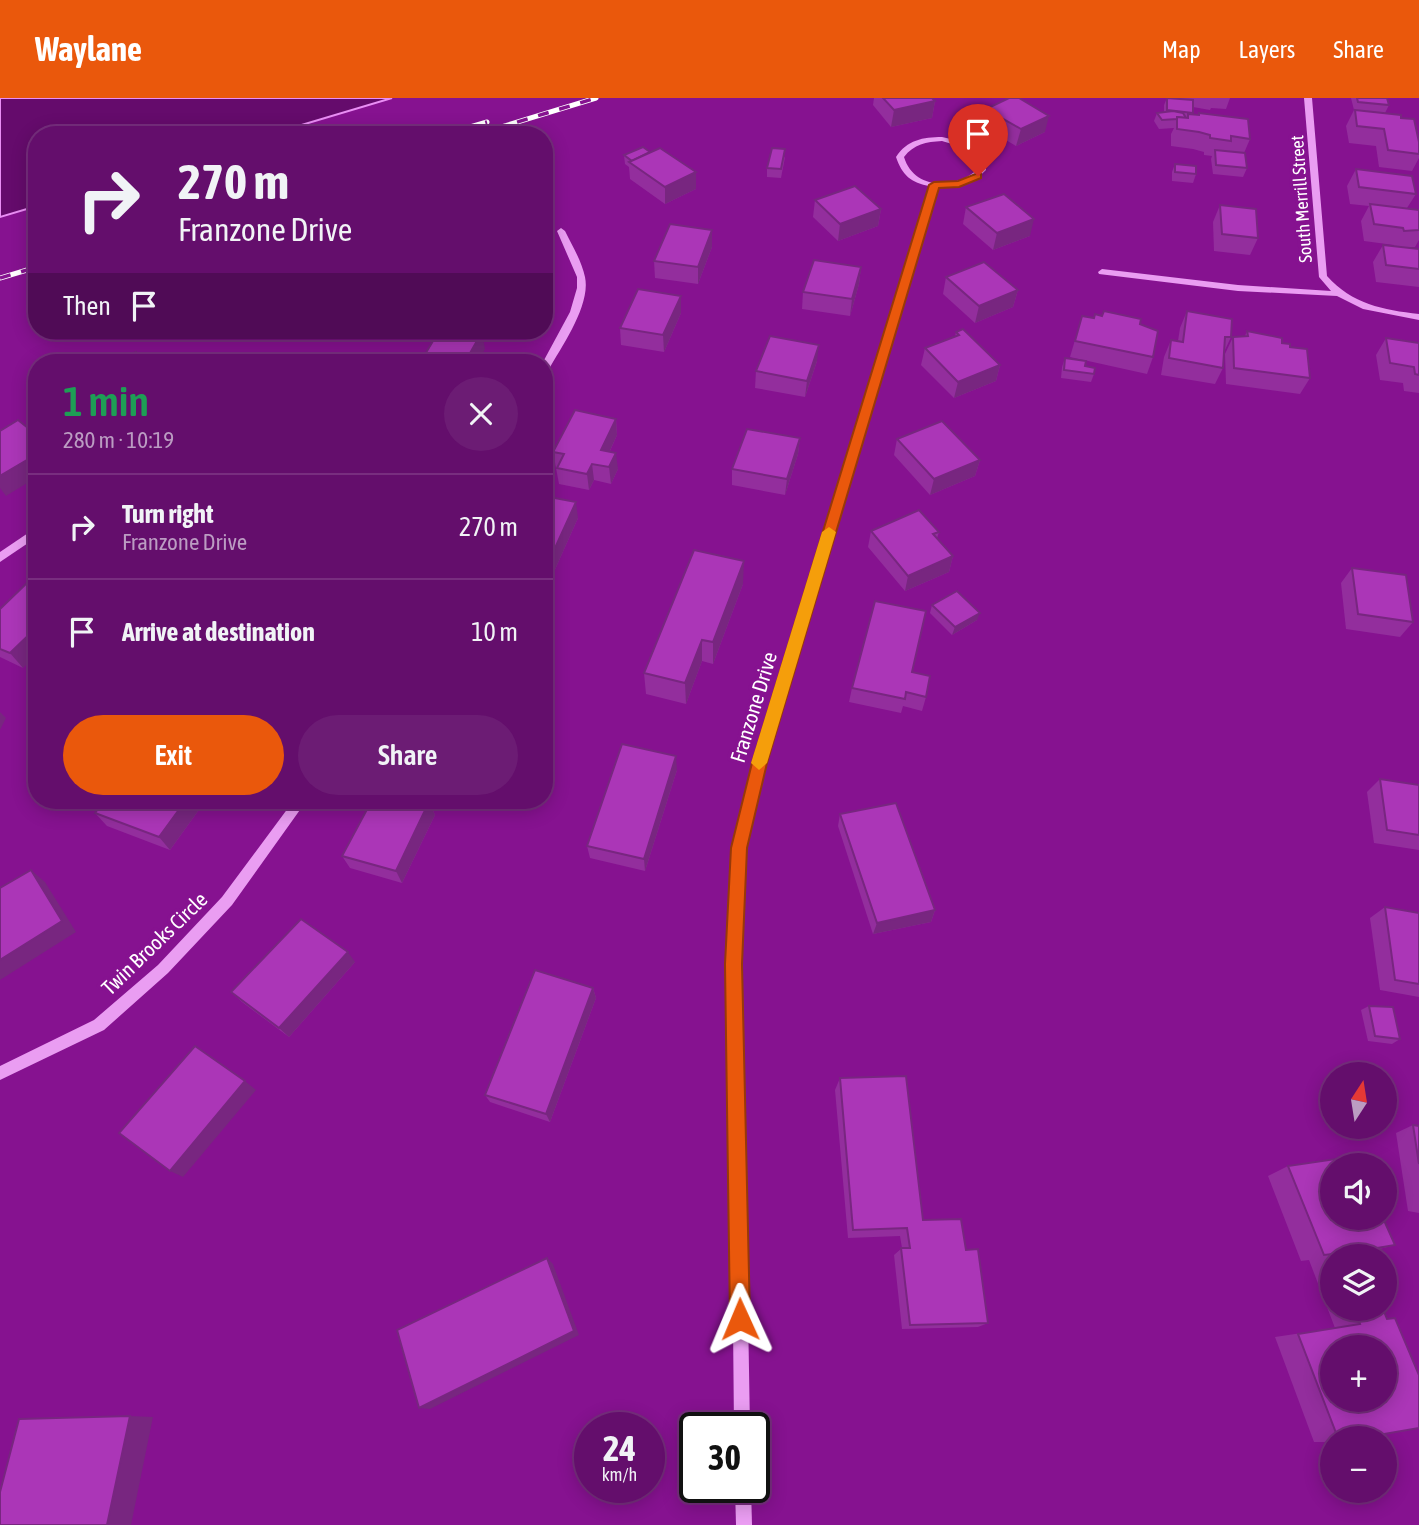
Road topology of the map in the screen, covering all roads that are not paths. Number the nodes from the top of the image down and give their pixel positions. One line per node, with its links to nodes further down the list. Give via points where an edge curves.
1 (1308, 98): 5 (street, South Merrill Street, via 1322,277)
2 (934, 185): 2 (street, via 959,184 978,176 980,156 965,145 942,139 909,145 900,157 905,171); 12 (street, Franzone Drive, via 759,763 739,848 734,964)
3 (561, 232): 7 (street, via 582,285)
4 (1102, 272): 5 (street)
5 (1335, 294): 6 (street, via 1353,303)
6 (1419, 317)
7 (552, 354)
8 (28, 538): 9 (street)
9 (0, 558)
10 (294, 809): 11 (street, Twin Brooks Circle, via 228,901 163,969 99,1025)
11 (0, 1073)
12 (742, 1412)
13 (743, 1503): 14 (street)
14 (744, 1525)

